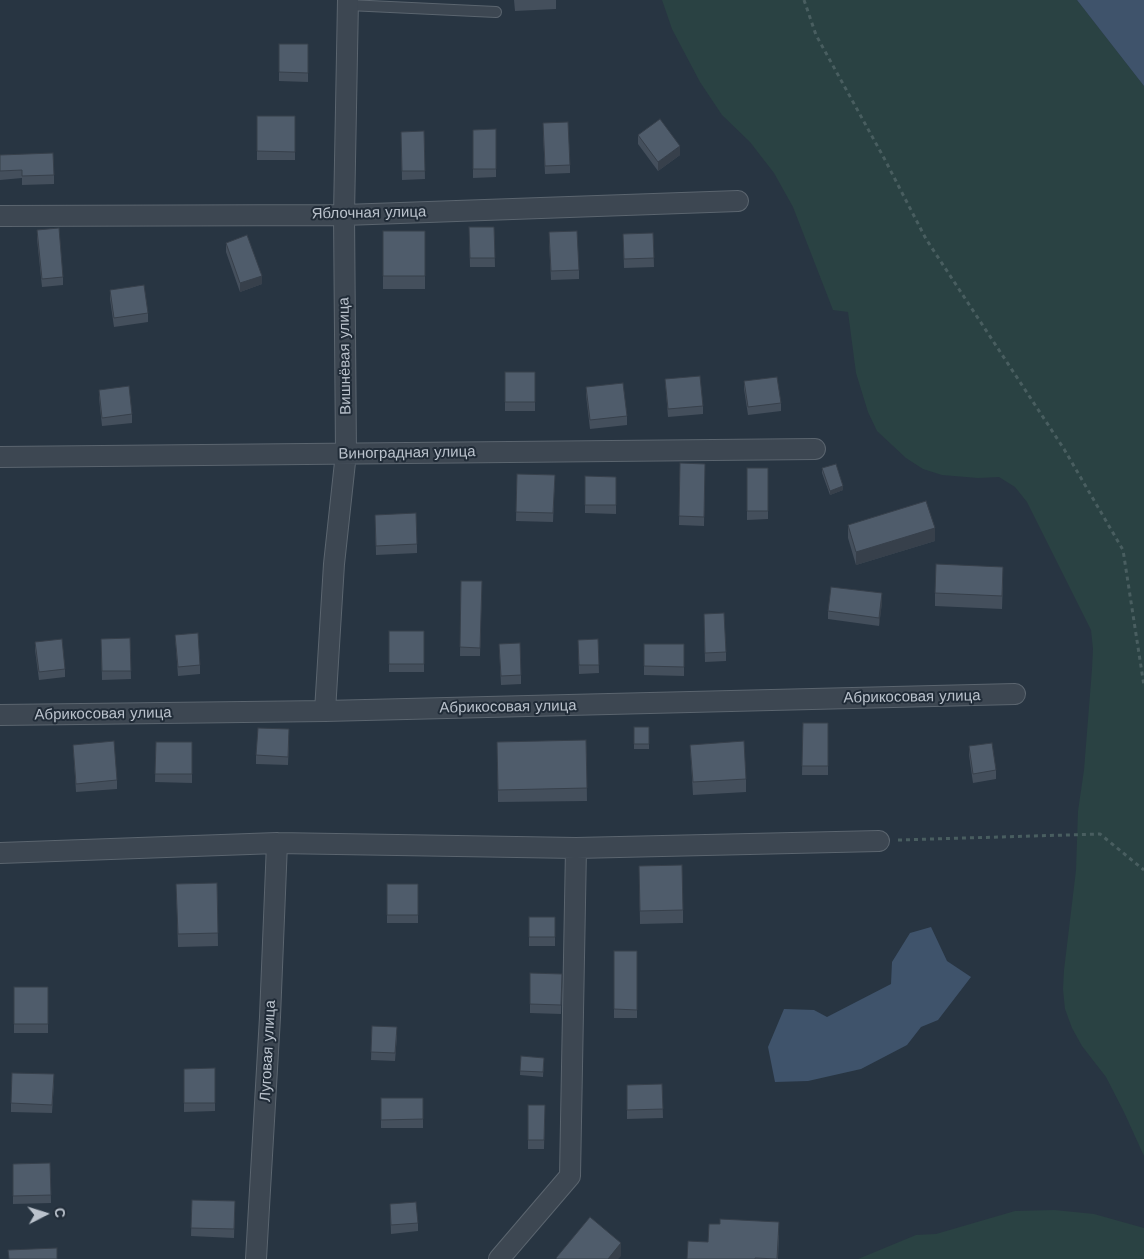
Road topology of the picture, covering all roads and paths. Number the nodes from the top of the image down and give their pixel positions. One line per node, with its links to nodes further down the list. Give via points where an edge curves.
1 (804, 0): 10 (path, via 816,34 926,239 1064,449 1123,550)
2 (348, 3): 3 (lane); 5 (street, Вишнёвая улица)
3 (496, 12)
4 (738, 201): 5 (street, Яблочная улица)
5 (344, 215): 6 (street, Яблочная улица); 8 (street, Вишнёвая улица)
6 (0, 216)
7 (815, 449): 8 (street, Виноградная улица)
8 (346, 454): 9 (street, Виноградная улица); 12 (street, Вишнёвая улица, via 334,564)
9 (0, 457)
10 (1144, 686)
11 (1015, 694): 12 (street, Абрикосовая улица)
12 (325, 711): 13 (street, Абрикосовая улица)
13 (0, 715)
14 (879, 841): 16 (street); 18 (path, via 1100,834)
15 (277, 843): 16 (street); 17 (street); 19 (street, Луговая улица)
16 (576, 848): 20 (street, via 570,1176)
17 (0, 853)
18 (1144, 870)
19 (256, 1259)
20 (499, 1259)

